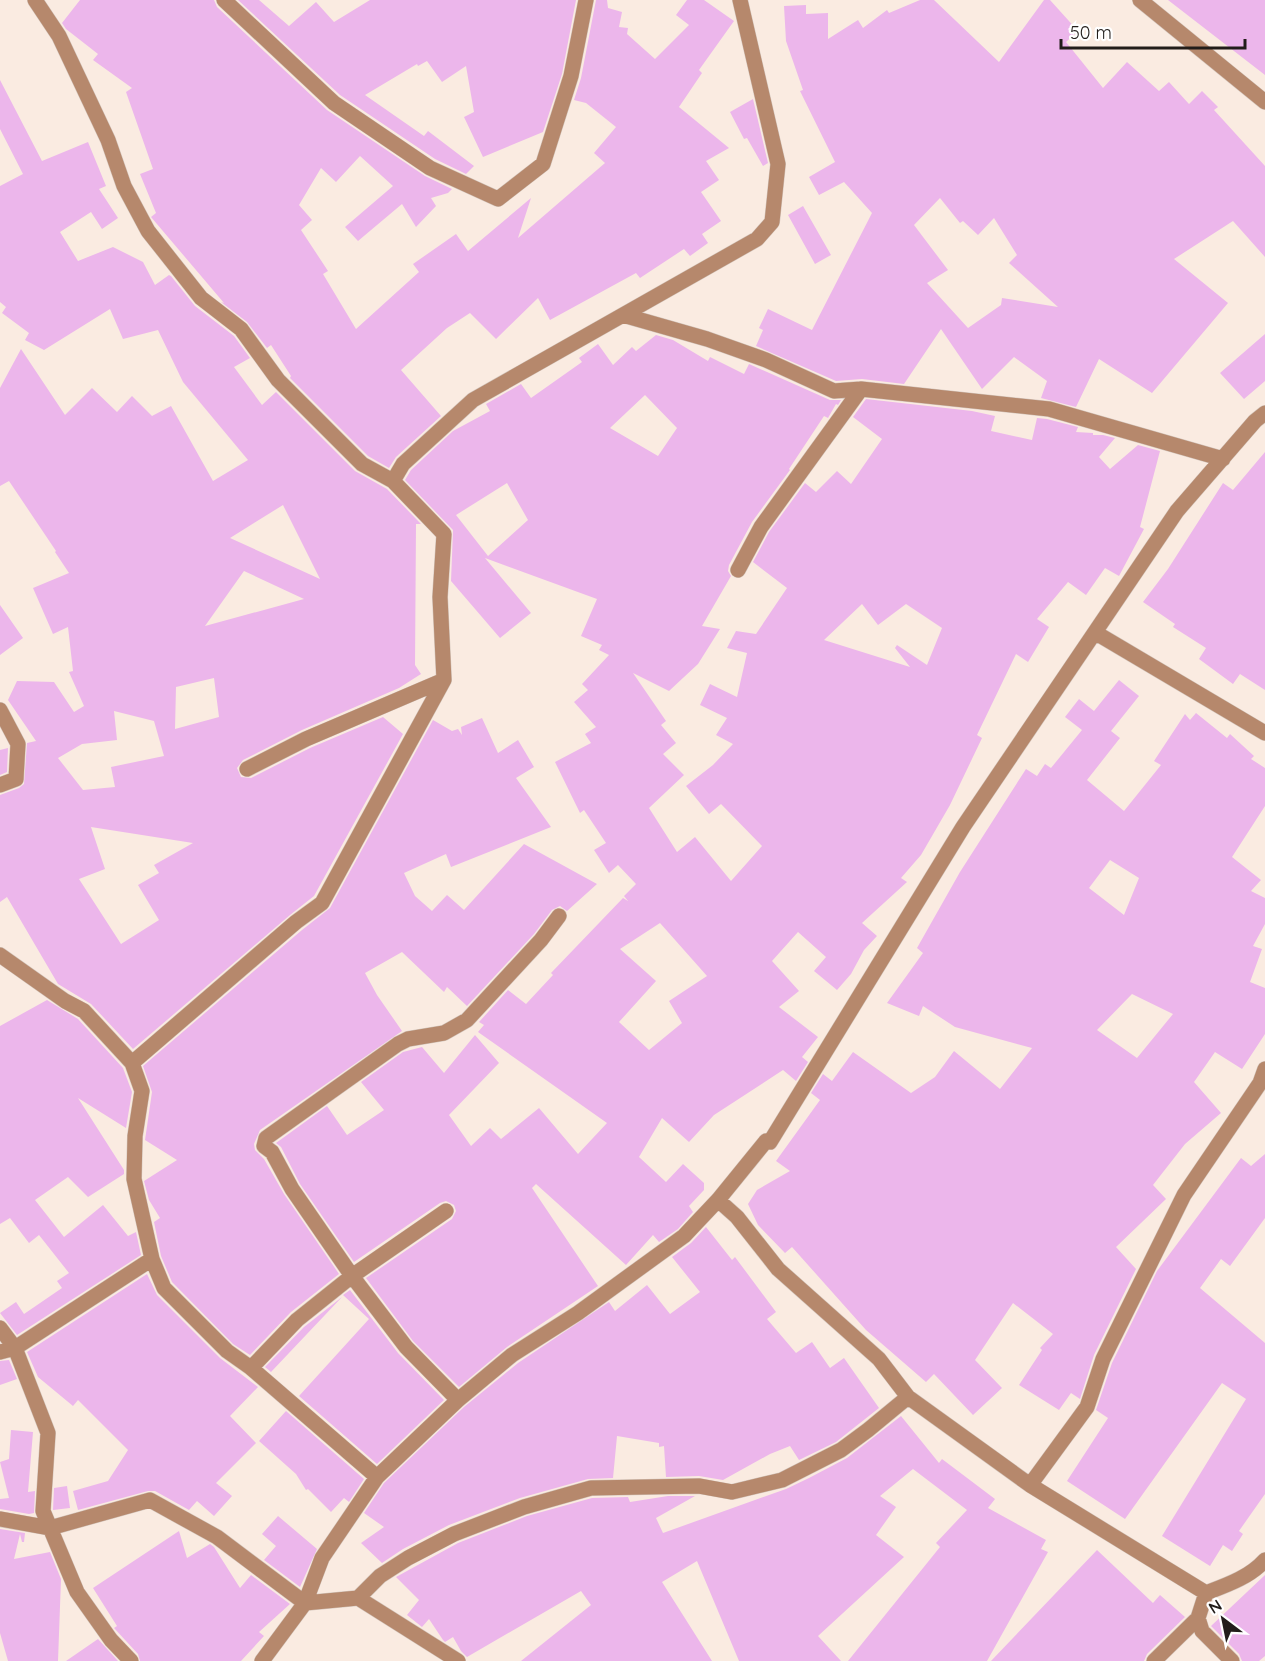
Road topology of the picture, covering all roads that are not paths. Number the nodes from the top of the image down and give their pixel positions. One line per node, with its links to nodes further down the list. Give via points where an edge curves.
1 (35, 0): 11 (street, via 59,36 108,140 124,186 148,231 201,298 241,329 278,380 362,464)
2 (224, 0): 3 (street, via 334,103 430,168 498,199 543,164 571,76)
3 (586, 0)
4 (740, 0): 7 (street, via 778,164 772,222 757,239)
5 (1140, 0): 6 (street)
6 (1265, 102)
7 (623, 315): 8 (street, via 766,360 834,391); 11 (street, via 473,400 403,464)
8 (861, 389): 10 (street, via 1049,409); 12 (street, via 761,527)
9 (1265, 413): 10 (street)
10 (1222, 459): 13 (street, via 1177,512)
11 (393, 481): 14 (street, via 444,534 440,597)
12 (738, 570)
13 (1096, 633): 16 (street); 23 (street, via 963,827 770,1142 766,1141)
14 (444, 680): 17 (street, via 306,739); 21 (street, via 322,903)
15 (0, 710): 18 (street, via 18,744 16,779)
16 (1265, 733)
17 (247, 769)
18 (0, 785)
19 (559, 916): 26 (street, via 467,1020 444,1033 398,1044 266,1138 264,1146 272,1152 292,1189)
20 (0, 955): 21 (street, via 84,1011)
21 (132, 1063): 25 (street, via 142,1091 134,1179)
22 (1265, 1069): 34 (street, via 1260,1083 1184,1195 1103,1359 1087,1407)
23 (718, 1200): 31 (street, via 737,1217 778,1269 879,1359); 32 (street, via 684,1236 578,1313 512,1355)
24 (446, 1211): 26 (street)
25 (152, 1259): 28 (street); 30 (street, via 164,1288 227,1351)
26 (352, 1276): 30 (street, via 297,1320); 32 (street, via 406,1347)
27 (0, 1328): 28 (street)
28 (15, 1348): 29 (street); 36 (street, via 48,1433 43,1510)
29 (0, 1352)
30 (251, 1368): 33 (street)
31 (908, 1397): 34 (street); 39 (street, via 841,1450 782,1480 732,1492 699,1486 591,1488 524,1507 454,1534 380,1576)
32 (458, 1400): 33 (street)
33 (377, 1477): 40 (street, via 322,1558)
34 (1030, 1485): 38 (street)
35 (0, 1519): 36 (street)
36 (50, 1528): 40 (street, via 150,1500 217,1537); 42 (street, via 77,1592)
37 (1265, 1560): 38 (street, via 1232,1583)
38 (1206, 1593): 41 (street)
39 (358, 1598): 40 (street); 44 (street)
40 (305, 1603): 43 (street)
41 (1198, 1618): 45 (street); 46 (street, via 1202,1631)
42 (131, 1661)
43 (262, 1661)
44 (458, 1661)
45 (1154, 1661)
46 (1232, 1661)

